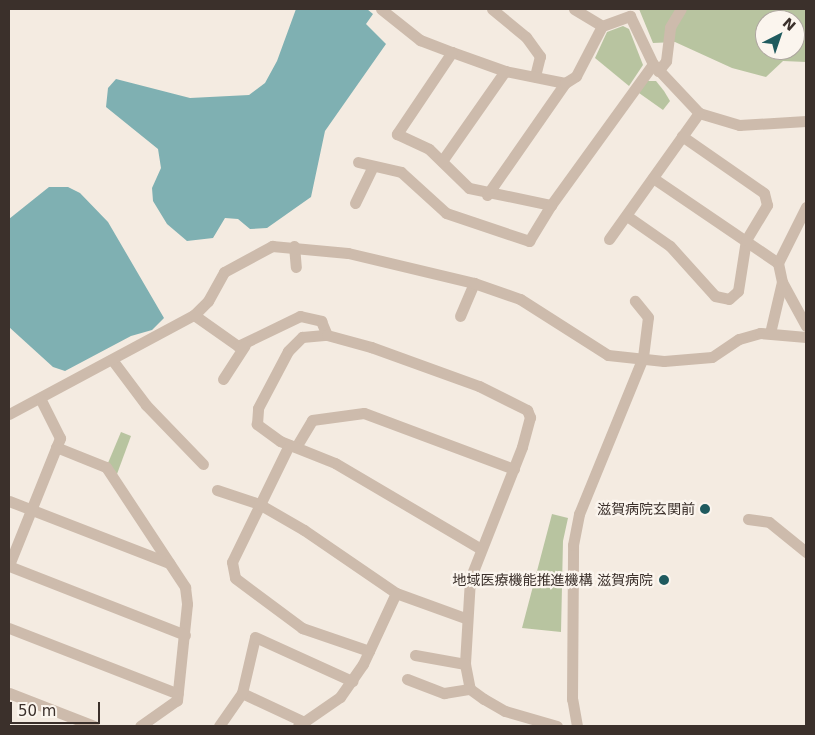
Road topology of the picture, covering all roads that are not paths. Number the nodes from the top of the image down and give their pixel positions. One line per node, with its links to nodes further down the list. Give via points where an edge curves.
1 (381, 9): 8 (street, via 420,40)
2 (492, 9): 6 (street)
3 (574, 9): 7 (street)
4 (681, 9): 9 (street, via 670,27 666,61)
5 (629, 12): 7 (street); 9 (street)
6 (507, 14): 11 (street, via 540,56)
7 (602, 26): 12 (street, via 576,76)
8 (452, 52): 10 (street); 16 (street, via 397,134)
9 (655, 67): 13 (street); 22 (street)
10 (505, 71): 11 (street); 16 (street)
11 (535, 76): 12 (street)
12 (565, 83): 20 (street)
13 (699, 113): 14 (street, via 739,125); 15 (street)
14 (806, 121)
15 (682, 136): 19 (street); 26 (street, via 764,193 767,205)
16 (442, 161): 20 (street, via 468,188)
17 (358, 162): 18 (street)
18 (372, 168): 21 (street); 22 (street, via 401,172 446,213 528,241)
19 (652, 178): 24 (street); 26 (street)
20 (487, 196): 22 (street)
21 (355, 203)
22 (552, 205)
23 (806, 207): 28 (street)
24 (627, 216): 25 (street); 26 (street, via 670,246 701,286 715,296 729,300 738,291)
25 (609, 239)
26 (746, 240): 28 (street)
27 (294, 246): 29 (street); 31 (street, via 348,253); 33 (street, via 267,247 230,267)
28 (778, 263): 30 (street)
29 (296, 267)
30 (782, 282): 35 (street); 36 (street)
31 (474, 283): 34 (street); 40 (street, via 520,299 599,352)
32 (635, 301): 40 (street, via 648,317)
33 (194, 315): 39 (street, via 225,340); 41 (street, via 134,344)
34 (460, 316)
35 (806, 326)
36 (770, 333): 38 (street); 40 (street, via 738,339 712,357 664,361)
37 (327, 336): 39 (street, via 321,321 300,316); 45 (street, via 302,336 288,351 258,408 257,424); 48 (street, via 478,386 527,410 530,417)
38 (806, 337)
39 (245, 345): 42 (street)
40 (642, 357): 76 (street, via 579,514 573,545 572,698)
41 (113, 361): 43 (street); 47 (street, via 146,405)
42 (223, 380)
43 (41, 400): 44 (street); 46 (street, via 60,432)
44 (9, 414)
45 (292, 446): 48 (street, via 312,420 364,413); 51 (street); 54 (street, via 335,463)
46 (56, 448): 52 (street); 56 (street, via 106,467)
47 (203, 464)
48 (514, 469): 54 (street)
49 (217, 490): 51 (street)
50 (9, 501): 52 (street)
51 (259, 504): 58 (street); 62 (street, via 232,562 235,578 302,628)
52 (31, 509): 56 (street); 57 (street)
53 (748, 519): 55 (street, via 770,522)
54 (481, 549): 59 (street)
55 (806, 552)
56 (169, 563): 61 (street, via 185,587)
57 (9, 566): 61 (street)
58 (396, 593): 59 (street); 62 (street)
59 (465, 618): 64 (street)
60 (9, 628): 70 (street)
61 (185, 635): 70 (street)
62 (369, 651): 66 (street)
63 (414, 655): 64 (street)
64 (464, 664): 67 (street)
65 (407, 679): 67 (street, via 444,693)
66 (352, 681): 68 (street, via 254,637); 71 (street, via 340,697)
67 (470, 689): 75 (street, via 505,711)
68 (242, 692): 71 (street); 74 (street)
69 (9, 693): 72 (street)
70 (178, 694): 73 (street, via 177,700)
71 (301, 724)
72 (94, 726)
73 (140, 726)
74 (219, 726)
75 (557, 726)
76 (577, 726)

